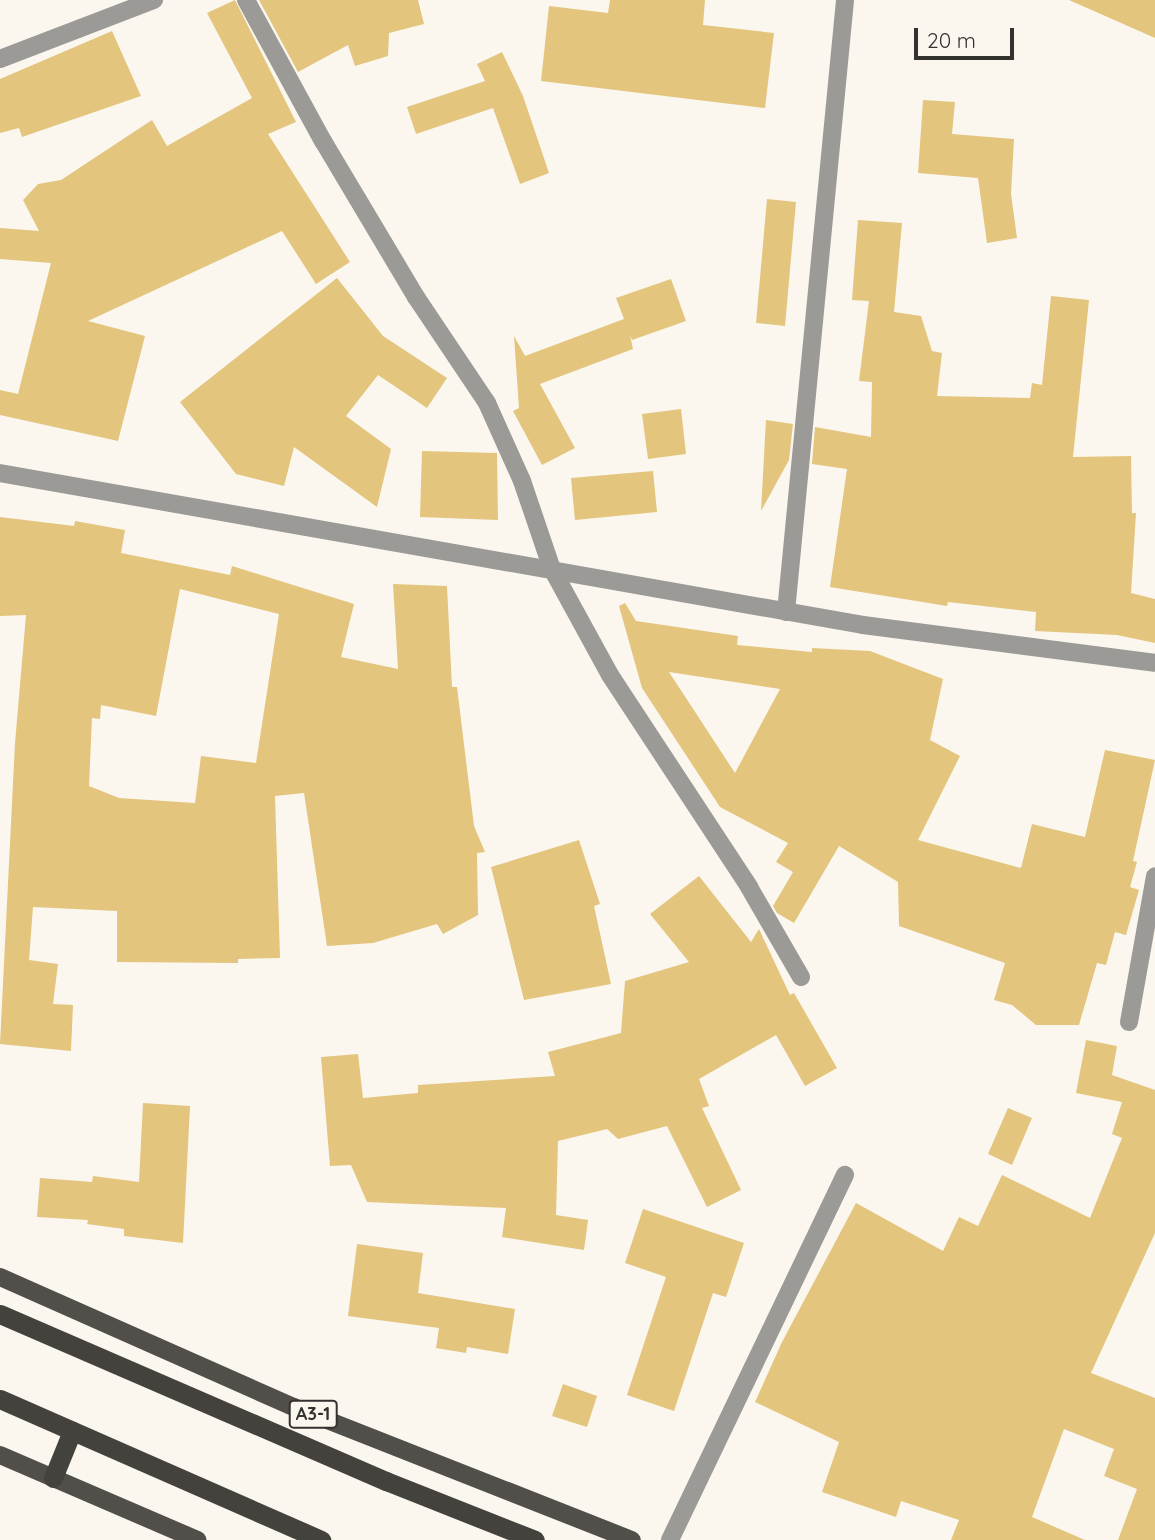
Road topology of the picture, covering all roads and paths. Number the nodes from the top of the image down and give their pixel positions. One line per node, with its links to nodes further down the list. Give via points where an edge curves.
1 (154, 0): 4 (street)
2 (246, 0): 6 (street, via 416,297 487,403 522,481)
3 (845, 0): 7 (street)
4 (0, 59)
5 (0, 473): 6 (street)
6 (552, 569): 7 (street); 10 (street, via 610,676 749,887)
7 (786, 612): 8 (street)
8 (1155, 663)
9 (1155, 876): 11 (street)
10 (801, 977)
11 (1129, 1022)
12 (845, 1175): 23 (street)
13 (0, 1277): 22 (main road, A3-1, via 294,1407)
14 (0, 1314): 21 (highway, A3-1, via 386,1481)
15 (0, 1399): 16 (highway)
16 (72, 1431): 18 (highway); 20 (highway)
17 (0, 1455): 18 (main road)
18 (53, 1478): 19 (main road)
19 (197, 1540)
20 (321, 1540)
21 (535, 1540)
22 (632, 1540)
23 (670, 1540)

